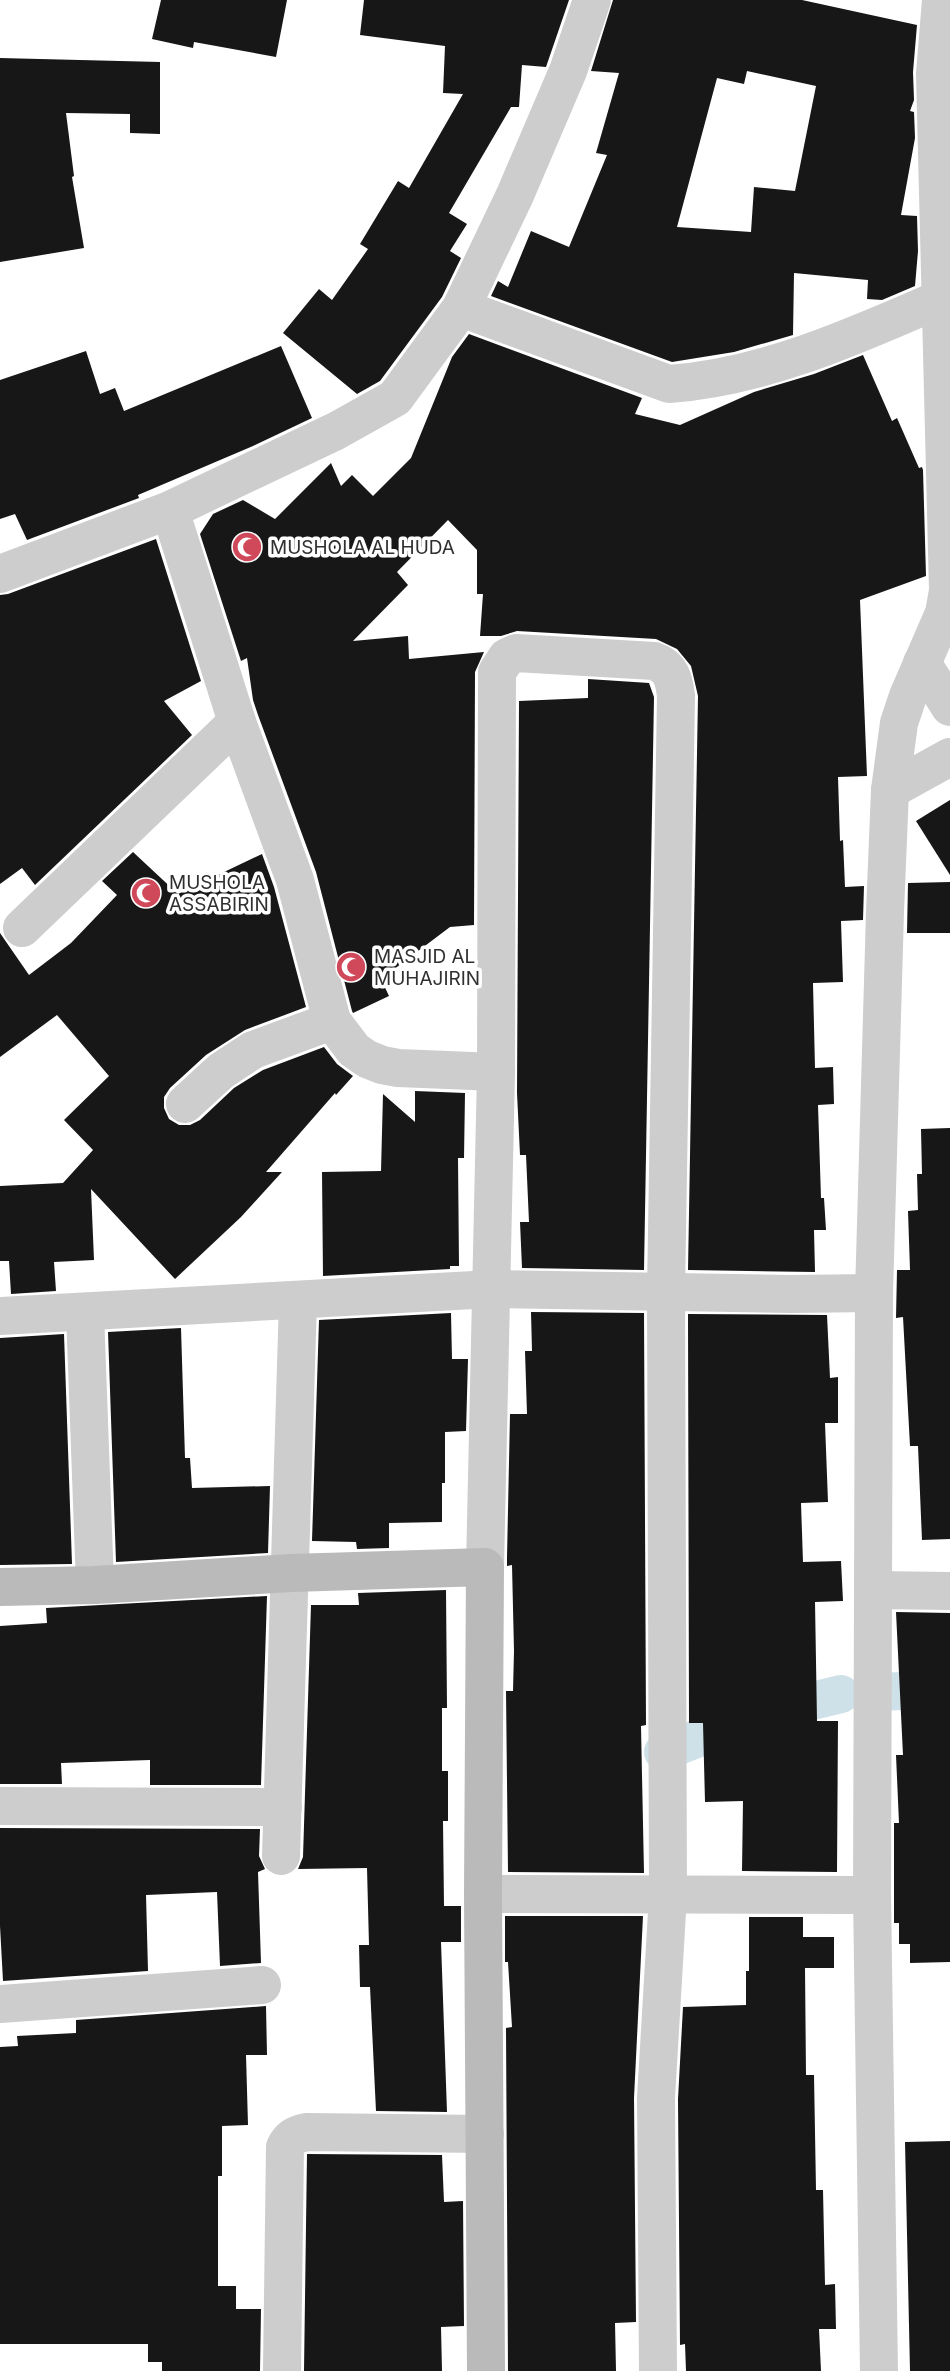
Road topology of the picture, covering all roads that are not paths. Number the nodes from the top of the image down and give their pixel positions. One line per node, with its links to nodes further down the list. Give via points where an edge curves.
1 (592, 0): 4 (street, via 568,71)
2 (941, 0): 3 (street, via 935,74)
3 (943, 283): 4 (street, via 854,337 743,374 669,384); 7 (street, via 948,591 944,613)
4 (461, 308): 5 (street, via 395,398)
5 (170, 510): 6 (street); 9 (street)
6 (0, 574)
7 (922, 663): 8 (street); 11 (street, via 899,723)
8 (950, 707)
9 (237, 722): 12 (street); 13 (street, via 295,880)
10 (950, 757): 11 (street)
11 (890, 790): 18 (street)
12 (22, 928)
13 (332, 1021): 14 (street, via 354,1050 382,1065); 15 (street, via 253,1050)
14 (496, 1072): 16 (street); 17 (street, via 496,672 506,657 516,653 654,660 663,664 674,680 676,696)
15 (185, 1104)
16 (492, 1289): 17 (street); 19 (street); 22 (street)
17 (666, 1291): 18 (street); 32 (street)
18 (874, 1293): 26 (street)
19 (298, 1300): 20 (street); 23 (street)
20 (85, 1312): 21 (street); 24 (street)
21 (0, 1316)
22 (485, 1567): 23 (street); 31 (street)
23 (291, 1573): 24 (street); 29 (street)
24 (95, 1585): 25 (street)
25 (0, 1587)
26 (873, 1590): 27 (street); 33 (street)
27 (950, 1591)
28 (0, 1806): 29 (street)
29 (283, 1807): 30 (street)
30 (281, 1856)
31 (483, 1894): 32 (street); 36 (street)
32 (668, 1895): 33 (street); 39 (street, via 656,2098)
33 (872, 1895): 40 (street)
34 (262, 1985): 35 (street)
35 (0, 2004)
36 (485, 2134): 37 (street, via 307,2132 288,2140); 38 (street)
37 (282, 2371)
38 (485, 2371)
39 (658, 2371)
40 (879, 2371)

